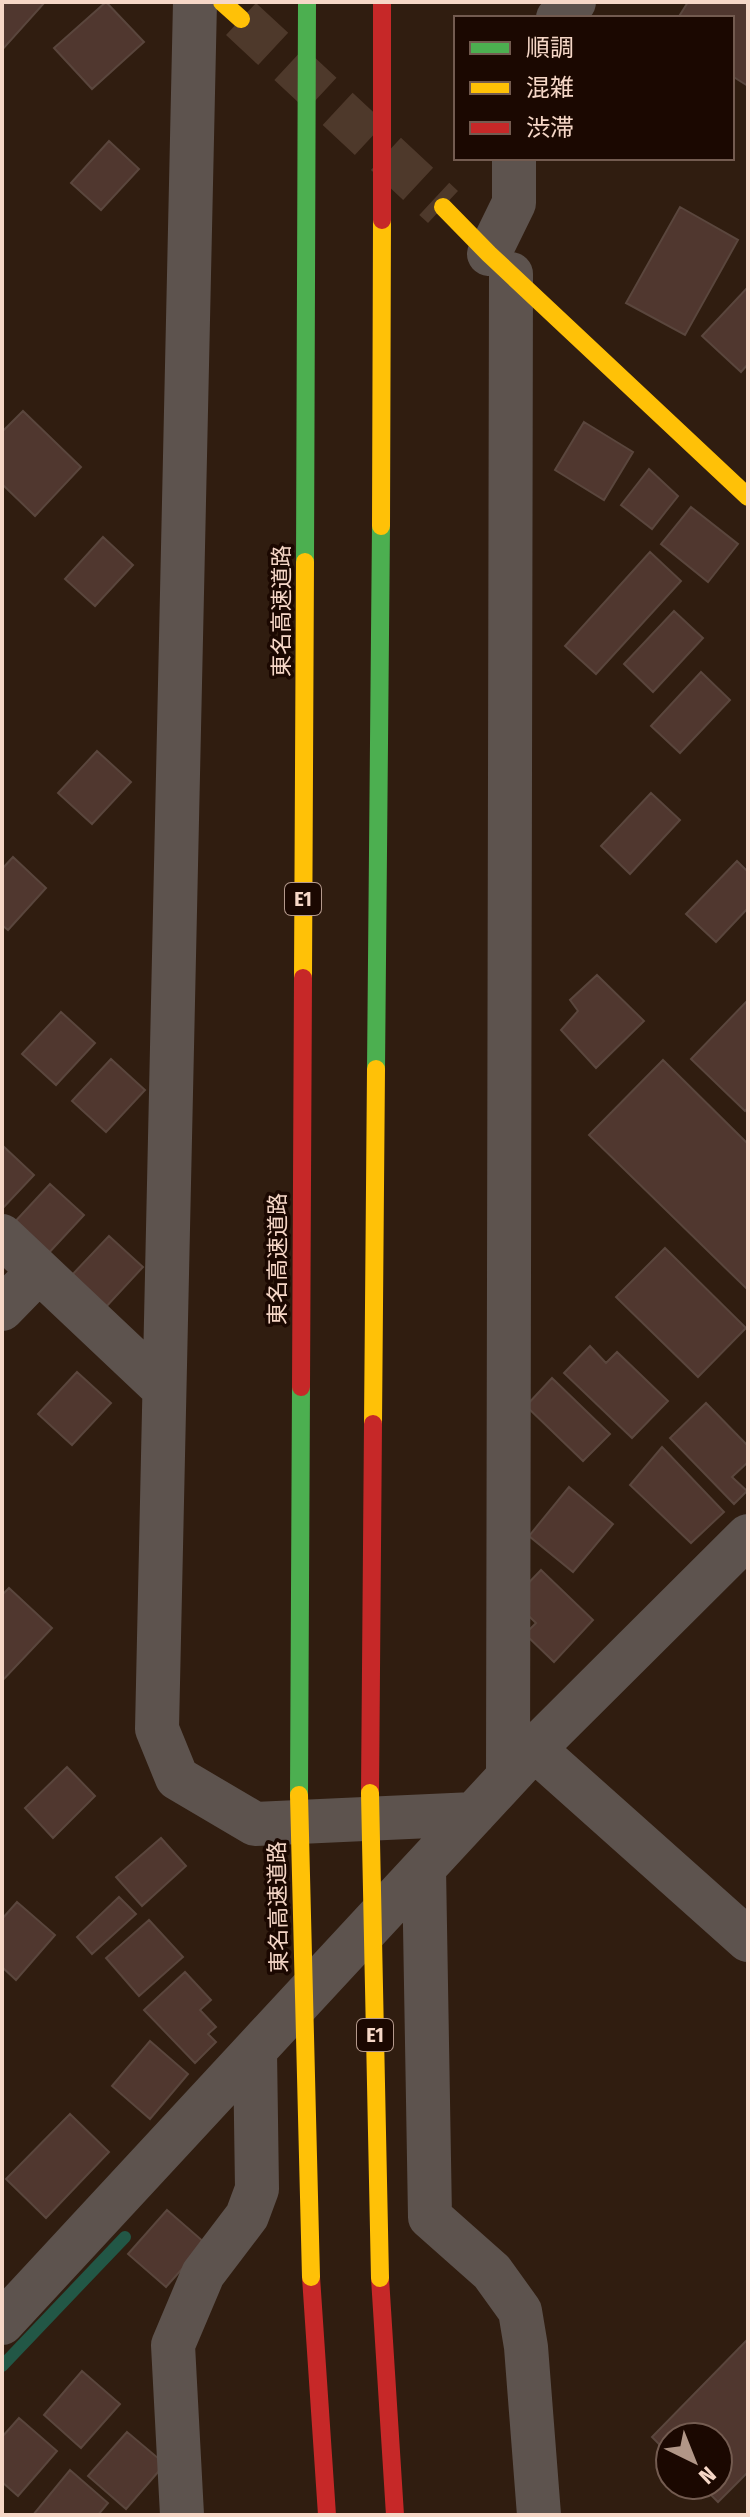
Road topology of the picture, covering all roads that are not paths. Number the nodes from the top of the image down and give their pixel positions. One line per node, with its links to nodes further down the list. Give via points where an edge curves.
1 (195, 2): 13 (street)
2 (222, 2): 5 (main road)
3 (307, 2): 22 (main road, 東名高速道路 / E1, bridge, via 299,1795 311,2277)
4 (382, 2): 23 (main road, E1, bridge, via 370,1793 380,2278)
5 (241, 19)
6 (514, 160): 8 (street, via 514,203)
7 (443, 207): 8 (main road)
8 (500, 264): 9 (main road); 15 (street)
9 (748, 497)
10 (2, 1236): 11 (street)
11 (39, 1271): 12 (street); 13 (street)
12 (2, 1309)
13 (164, 1389): 16 (street, via 157,1729 177,1778 255,1824)
14 (748, 1536): 15 (street)
15 (521, 1763): 16 (street); 18 (street)
16 (474, 1814): 17 (street)
17 (424, 1868): 19 (street); 24 (street, via 430,2217 492,2272 520,2311)
18 (748, 1940)
19 (255, 2051): 20 (street); 21 (street, via 257,2189 247,2216 203,2274 173,2345)
20 (2, 2323)
21 (182, 2515)
22 (327, 2515)
23 (395, 2515)
24 (539, 2515)

